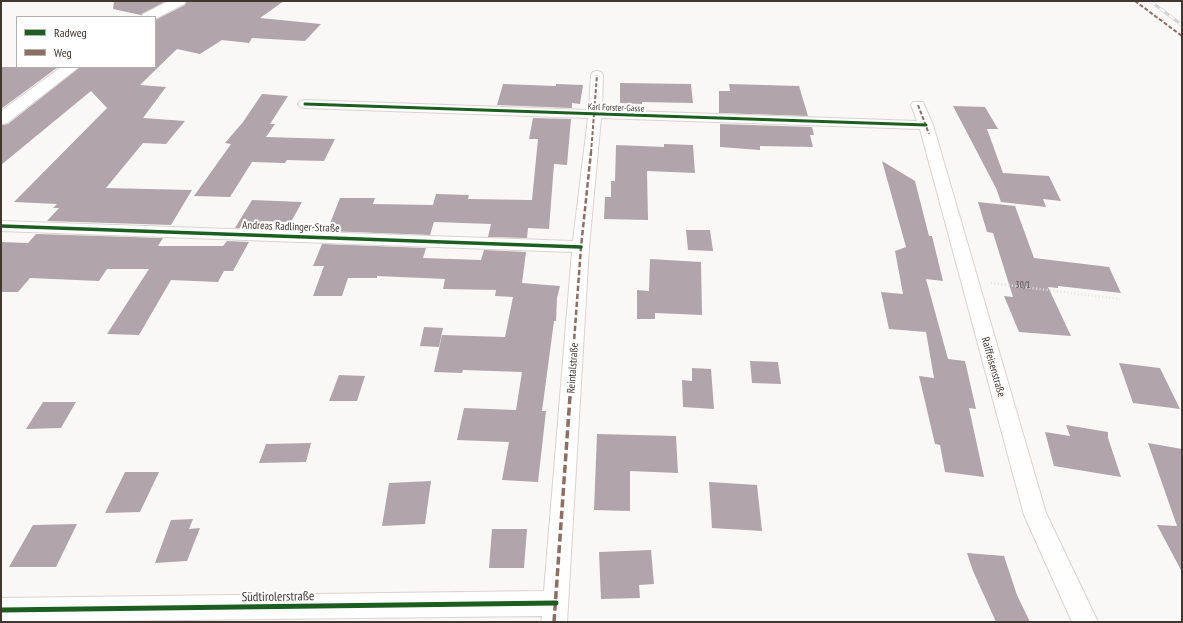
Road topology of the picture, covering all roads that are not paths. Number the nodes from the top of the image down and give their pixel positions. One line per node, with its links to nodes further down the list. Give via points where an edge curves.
1 (179, 1): 2 (main road)
2 (150, 16)
3 (70, 68): 8 (main road)
4 (597, 75): 7 (street, Karl Forster-Gasse)
5 (305, 104): 7 (street, Karl Forster-Gasse)
6 (918, 104): 9 (street, Raiffeisenstraße)
7 (595, 115): 9 (street, Karl Forster-Gasse); 11 (street, Reintalstraße)
8 (1, 119)
9 (926, 126): 14 (street, Raiffeisenstraße, via 1035,515)
10 (1, 226): 11 (street, Andreas Radlinger-Straße)
11 (581, 247): 13 (street, Reintalstraße)
12 (1, 610): 13 (street, Südtirolerstraße)
13 (555, 613)
14 (1085, 622)

